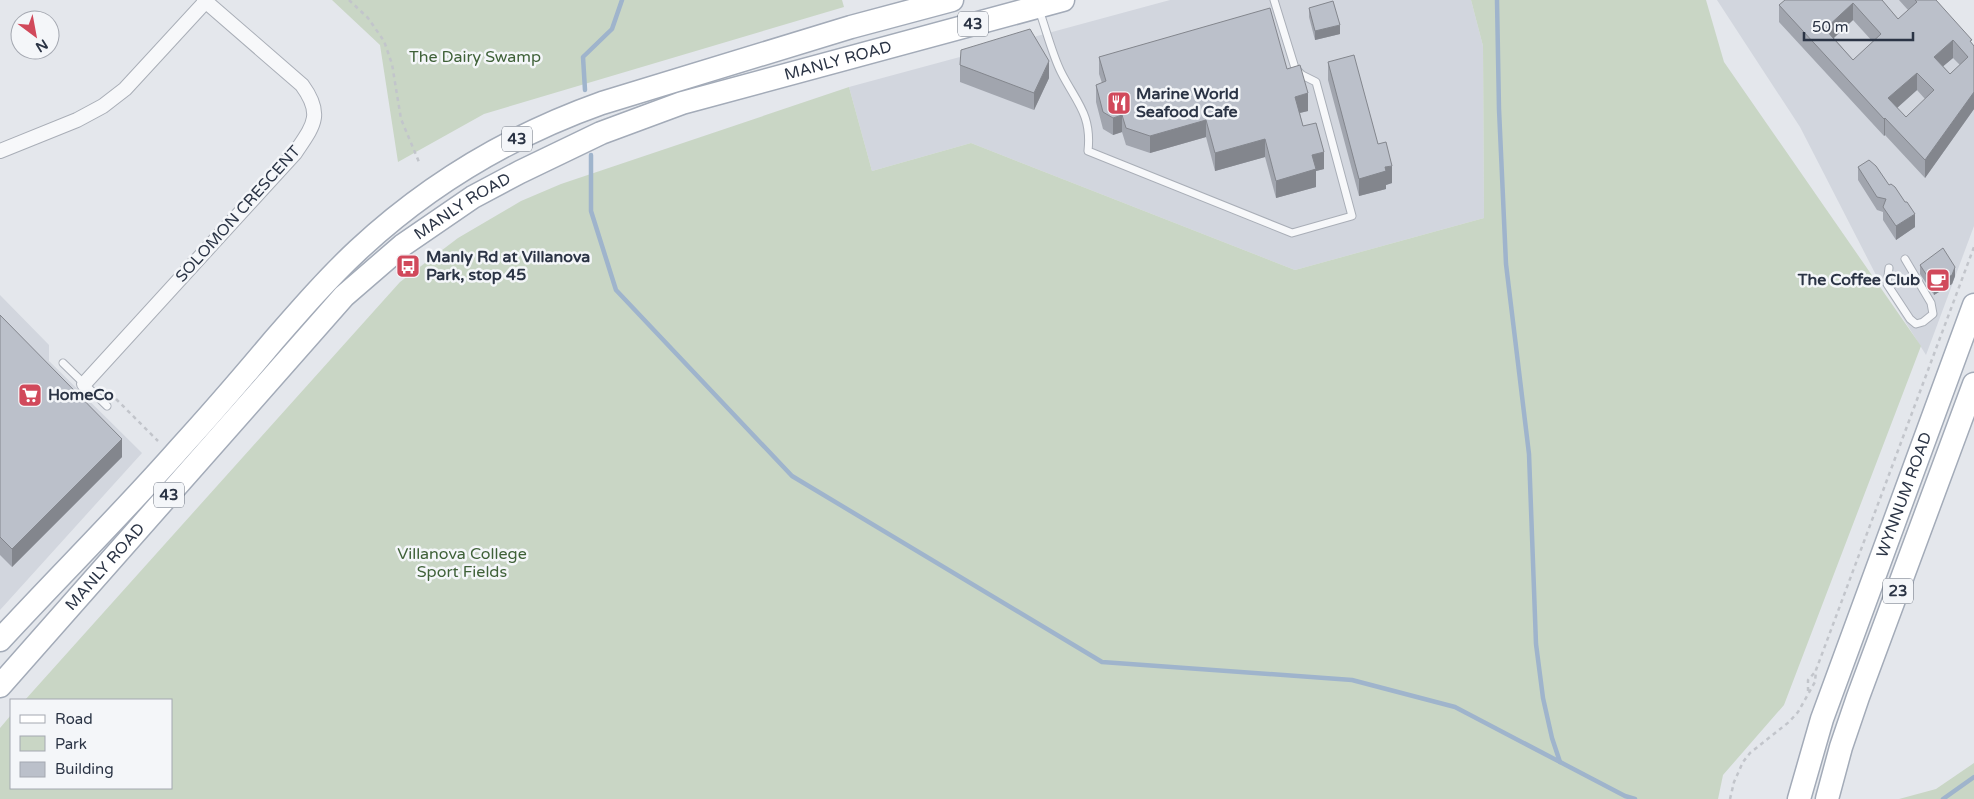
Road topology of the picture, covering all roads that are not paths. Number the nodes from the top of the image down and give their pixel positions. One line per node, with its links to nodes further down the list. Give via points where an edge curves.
1 (952, 0): 14 (main road, MANLY ROAD / 43, via 602,103 514,140 453,176 395,218 321,287 173,456)
2 (1064, 0): 5 (main road, MANLY ROAD / 43)
3 (1274, 0): 5 (lane, via 1295,68 1316,82 1352,216 1292,232 1088,150 1090,137 1086,117 1060,71)
4 (205, 1): 6 (street, via 125,90 77,120); 11 (street, SOLOMON CRESCENT, via 302,85 313,100 315,116 294,153)
5 (1036, 4): 15 (main road, MANLY ROAD / 43, via 642,117 520,172 442,217 403,245 344,296)
6 (0, 151)
7 (1905, 259): 8 (lane, via 1931,303 1933,314 1923,322 1916,324 1910,319 1887,284)
8 (1889, 268)
9 (1974, 305): 16 (main road, WYNNUM ROAD / 23, via 1822,719)
10 (63, 363): 11 (lane)
11 (84, 384): 13 (lane)
12 (1974, 384): 17 (main road, WYNNUM ROAD / 23, via 1858,697)
13 (107, 406)
14 (0, 640)
15 (0, 686)
16 (1799, 799)
17 (1827, 799)

